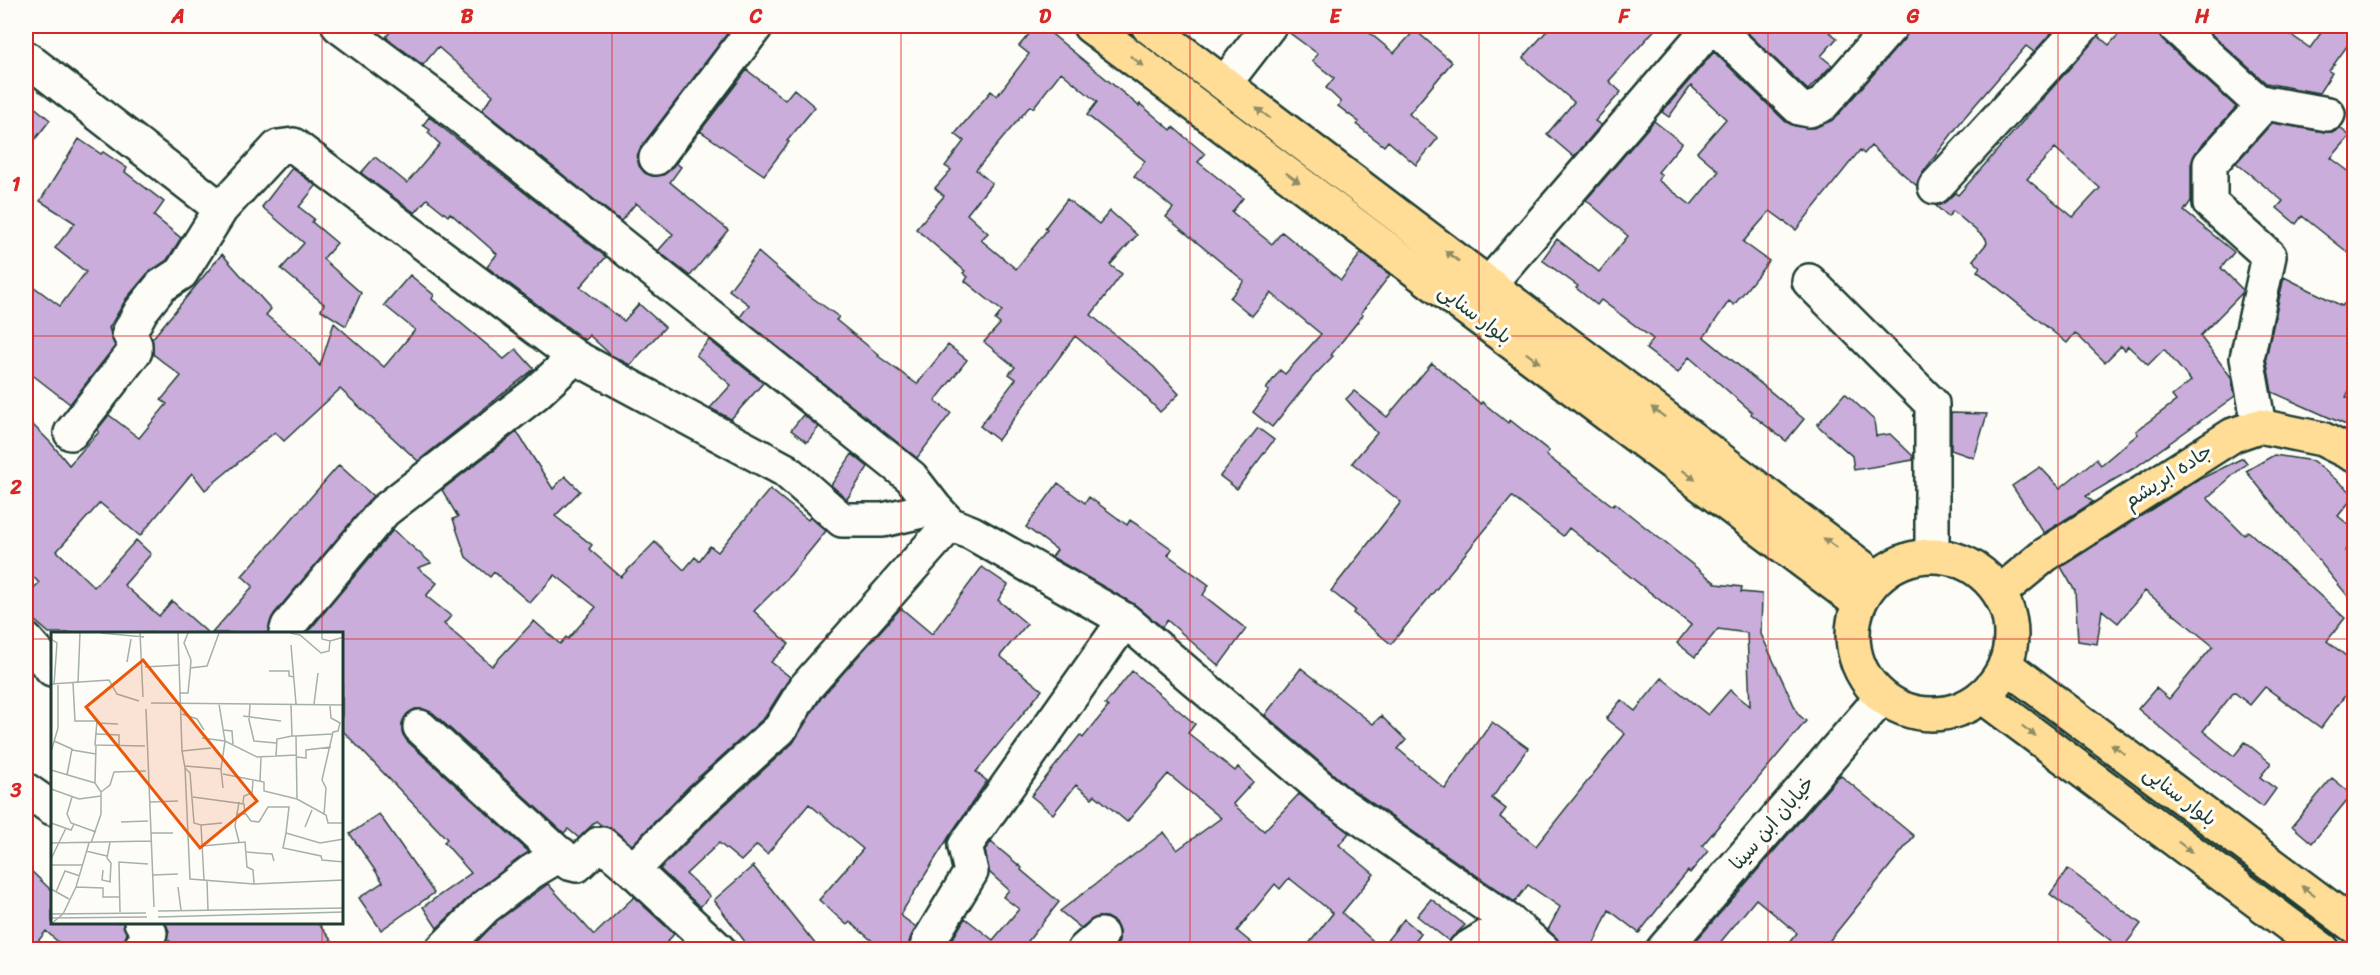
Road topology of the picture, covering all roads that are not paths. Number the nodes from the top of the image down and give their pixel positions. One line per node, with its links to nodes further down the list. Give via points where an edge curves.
1 (339, 26): 23 (street, via 456,113 911,477)
2 (756, 26): 14 (street)
3 (1090, 26): 25 (main road, بلوار سنایی, one-way to 25)
4 (1148, 26): 11 (main road, بلوار سنایی)
5 (1269, 26): 11 (street)
6 (1712, 26): 7 (street, via 1799,108 1809,110 1822,105); 18 (street)
7 (1891, 26)
8 (2083, 26): 15 (street)
9 (2175, 26): 12 (street, via 2256,100)
10 (26, 57): 16 (street)
11 (1225, 83): 18 (main road, بلوار سنایی, one-way to 11)
12 (2265, 103): 13 (street); 20 (street, via 2210,164 2210,203 2269,256 2247,358)
13 (2328, 114)
14 (656, 158)
15 (1935, 187)
16 (221, 210): 19 (street, via 278,147 293,145); 21 (street, via 182,273 161,286 141,311 129,333 135,351)
17 (1809, 281): 24 (street, via 1932,404)
18 (1489, 284): 25 (main road, بلوار سنایی, one-way to 18)
19 (576, 357): 23 (street, via 785,470 842,520); 28 (street, via 535,394 384,511)
20 (2259, 426): 22 (main road, via 2322,439); 26 (main road, جاده ابریشم, via 2233,435 2045,555)
21 (70, 433)
22 (2355, 455)
23 (943, 516): 27 (street); 36 (street, via 806,687 780,729)
24 (1932, 555): 25 (main road, via 1893,566); 26 (main road, via 1952,557 1971,565)
25 (1868, 591): 31 (main road, via 1853,623 1853,644 1858,664)
26 (1999, 592): 29 (main road, via 2011,628)
27 (1125, 620): 37 (street, via 1335,800); 40 (street, via 965,846 971,872)
28 (286, 632)
29 (2005, 665): 30 (main road); 39 (main road, بلوار سنایی, one-way to 29)
30 (1982, 696): 31 (main road, via 1964,707 1921,714); 41 (main road, بلوار سنایی, one-way to 41)
31 (1882, 697): 47 (street, خیابان ابن سینا)
32 (420, 727): 35 (street)
33 (26, 790): 34 (street)
34 (51, 806)
35 (561, 854): 36 (street, via 577,865 602,844); 43 (street, via 485,907)
36 (633, 870): 44 (street)
37 (1510, 922): 45 (street); 46 (street)
38 (143, 924): 42 (street, via 150,933)
39 (2355, 926)
40 (928, 943)
41 (2307, 945)
42 (139, 950)
43 (442, 950)
44 (719, 950)
45 (1466, 950)
46 (1543, 950)
47 (1663, 950)

